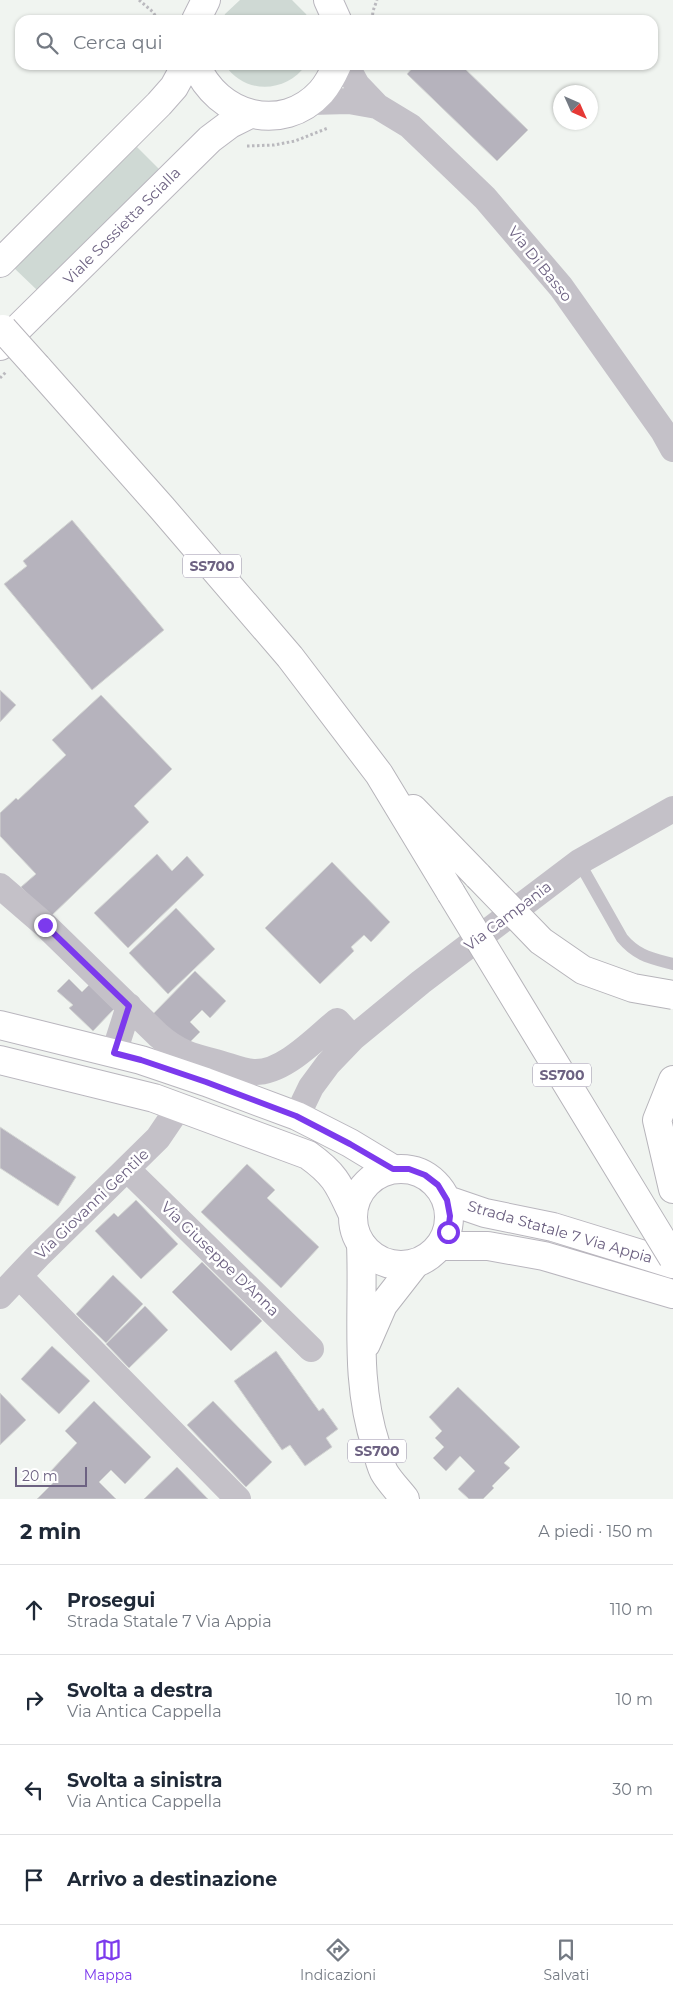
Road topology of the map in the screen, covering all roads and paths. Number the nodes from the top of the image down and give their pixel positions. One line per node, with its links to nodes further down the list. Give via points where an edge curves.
1 (139, 0): 6 (path)
2 (206, 0): 7 (main road)
3 (328, 0): 8 (main road)
4 (352, 0): 9 (main road)
5 (378, 0): 10 (path)
6 (155, 15)
7 (198, 15)
8 (336, 15)
9 (347, 15)
10 (373, 15)
11 (183, 70): 20 (main road, via 159,104)
12 (198, 70): 17 (main road, Viale Sossietta Scialla, via 210,90 221,100)
13 (335, 70): 15 (main road, Viale Sossietta Scialla, via 322,91)
14 (349, 70): 16 (street, Via Di Basso, via 357,85)
15 (310, 102): 16 (street, Via Di Basso, via 349,101); 17 (main road, Viale Sossietta Scialla, via 281,114)
16 (377, 106): 23 (street, Via Di Basso, via 410,126 485,198 561,288)
17 (250, 114): 21 (main road, Viale Sossietta Scialla, via 210,139)
18 (330, 127): 19 (path, via 295,141)
19 (244, 146)
20 (0, 263)
21 (11, 346): 22 (path); 24 (main road, SS700, via 162,508 290,657)
22 (0, 378)
23 (673, 449)
24 (379, 774): 29 (main road, bridge, via 541,940 583,970 633,988); 45 (main road, SS700, bridge)
25 (673, 809): 26 (street, Via Campania)
26 (578, 862): 28 (lane, via 631,948 641,955); 32 (street, Via Campania)
27 (0, 886): 30 (street)
28 (673, 964)
29 (673, 995)
30 (129, 1006): 32 (street, via 163,1040 186,1054 254,1072 274,1068 292,1058 336,1020); 33 (street)
31 (0, 1025): 33 (main road, Strada Statale 7 Via Appia)
32 (353, 1038): 37 (street, Via Campania, via 311,1087)
33 (114, 1053): 37 (main road, Strada Statale 7 Via Appia, via 206,1082)
34 (0, 1060): 36 (main road)
35 (673, 1080): 40 (main road, via 657,1120)
36 (179, 1107): 39 (street, Via Giovanni Gentile, via 158,1138); 42 (main road, via 308,1155 336,1180)
37 (296, 1116): 38 (main road, Strada Statale 7 Via Appia)
38 (393, 1169): 41 (main road, Strada Statale 7 Via Appia, via 409,1169 425,1175 438,1185); 42 (main road, via 365,1185 356,1199)
39 (128, 1170): 48 (street, Via Giovanni Gentile); 51 (street, Via Giuseppe D'Anna)
40 (673, 1189)
41 (447, 1200): 44 (main road, Strada Statale 7 Via Appia, via 448,1232); 47 (main road, Strada Statale 7 Via Appia)
42 (353, 1215): 43 (main road, via 354,1230)
43 (361, 1244): 46 (main road, via 379,1261 391,1265); 52 (main road, SS700)
44 (440, 1246): 46 (main road); 49 (main road, Strada Statale 7 Via Appia, via 488,1246 544,1256)
45 (673, 1258)
46 (415, 1264): 52 (main road, SS700, via 383,1305)
47 (673, 1264)
48 (19, 1276): 50 (street, Via Giovanni Gentile); 53 (street)
49 (673, 1294)
50 (0, 1296)
51 (311, 1349)
52 (360, 1357): 54 (main road, SS700, via 371,1432 384,1473)
53 (238, 1499)
54 (405, 1499)

